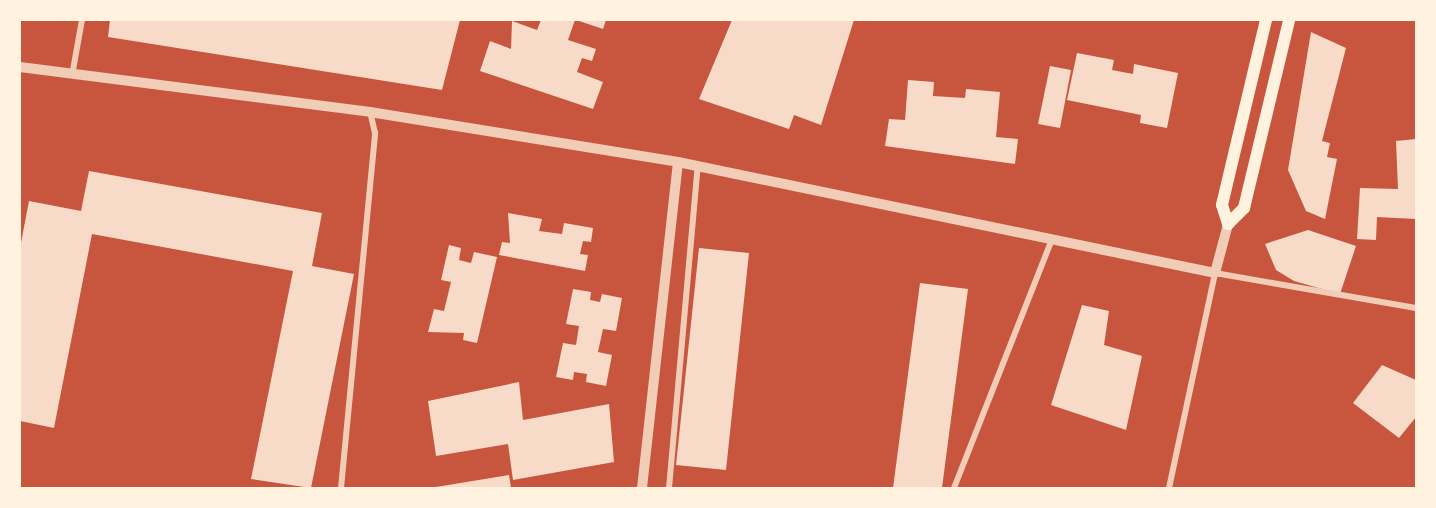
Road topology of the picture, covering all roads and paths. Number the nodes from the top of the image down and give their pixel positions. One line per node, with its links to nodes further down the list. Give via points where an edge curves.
1 (82, 20): 5 (street)
2 (1266, 20): 9 (main road, via 1222,205)
3 (1289, 20): 9 (main road, via 1244,208)
4 (20, 67): 5 (street)
5 (73, 70): 6 (street)
6 (370, 112): 7 (street); 13 (street, via 375,133)
7 (678, 162): 8 (street); 14 (street)
8 (698, 166): 10 (street); 15 (street)
9 (1228, 224): 11 (street)
10 (1052, 239): 11 (street); 16 (street)
11 (1215, 273): 12 (street); 17 (street)
12 (1416, 308)
13 (341, 489)
14 (642, 489)
15 (669, 489)
16 (954, 489)
17 (1169, 489)

